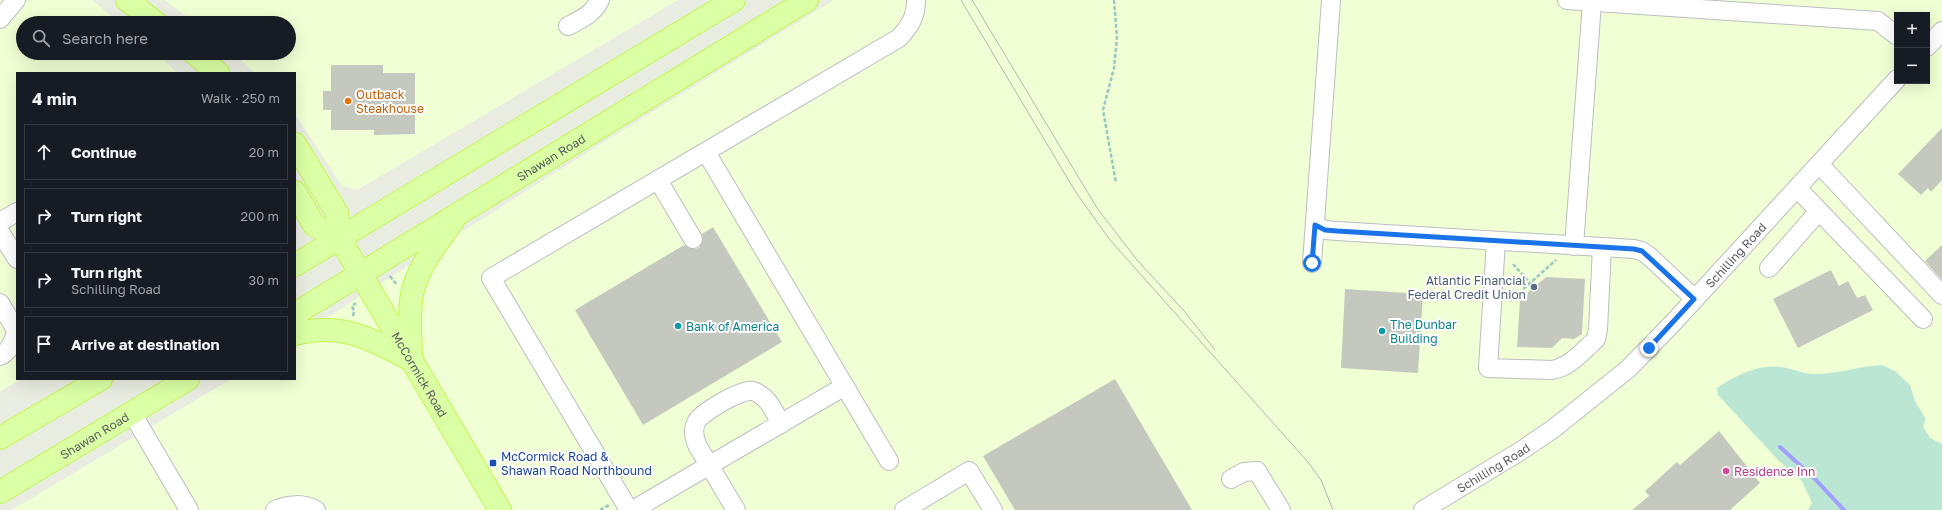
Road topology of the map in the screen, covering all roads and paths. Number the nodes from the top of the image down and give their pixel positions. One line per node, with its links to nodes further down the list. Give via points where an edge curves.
1 (127, 0): 10 (main road)
2 (600, 0): 11 (street, via 588,15)
3 (734, 0): 31 (main road)
4 (807, 0): 27 (main road, Shawan Road)
5 (916, 0): 19 (street, via 916,13 910,26 898,38)
6 (1114, 0): 22 (path, via 1117,38 1114,68 1103,110)
7 (1331, 0): 29 (street)
8 (1567, 0): 9 (street)
9 (1592, 2): 13 (street, via 1878,21); 35 (street)
10 (147, 16)
11 (568, 26)
12 (1942, 30): 14 (street)
13 (1894, 34)
14 (1930, 44)
15 (202, 60): 16 (main road)
16 (217, 72)
17 (1894, 82): 20 (street, Schilling Road)
18 (296, 146): 31 (main road, McCormick Road, via 337,213)
19 (706, 152): 21 (street); 58 (street)
20 (1819, 164): 23 (street, Schilling Road); 43 (street)
21 (658, 180): 32 (street); 70 (street, via 491,278)
22 (1116, 183)
23 (1797, 188): 25 (street); 44 (street, Schilling Road)
24 (296, 194): 31 (main road, via 314,225)
25 (1819, 211): 40 (street); 49 (street)
26 (16, 213): 28 (street)
27 (458, 214): 41 (main road, Shawan Road); 55 (main road, via 426,260 416,282 410,307)
28 (0, 222)
29 (1320, 227): 33 (street); 37 (street)
30 (0, 232): 36 (street)
31 (340, 239): 38 (main road); 41 (main road, McCormick Road)
32 (693, 239)
33 (1496, 241): 34 (street, via 1488,368 1552,370 1566,366 1596,338); 35 (street)
34 (1602, 247): 35 (street); 44 (street, via 1642,251)
35 (1567, 251): 42 (path)
36 (16, 258)
37 (1317, 263)
38 (296, 264)
39 (1513, 264): 42 (path)
40 (1769, 268)
41 (360, 274): 48 (main road, Shawan Road); 55 (main road, McCormick Road)
42 (1530, 283): 45 (path)
43 (1942, 295)
44 (1694, 299): 76 (street, Schilling Road, via 1628,369 1578,410 1519,452)
45 (1510, 301)
46 (0, 303): 51 (street)
47 (356, 303): 50 (path, via 352,306)
48 (296, 313)
49 (1923, 319)
50 (352, 321)
51 (16, 328)
52 (16, 333): 54 (street, via 12,346)
53 (296, 334): 55 (main road, via 330,331 358,334)
54 (0, 356)
55 (411, 360): 69 (main road, McCormick Road)
56 (99, 380): 61 (main road)
57 (186, 380): 59 (main road, Shawan Road)
58 (845, 386): 60 (street); 62 (street)
59 (132, 414): 65 (main road, Shawan Road); 66 (street)
60 (781, 424): 63 (street); 63 (street, via 770,404 760,394 751,390 741,392 703,414 696,421 693,434)
61 (0, 438)
62 (889, 461)
63 (709, 466): 71 (street); 72 (street)
64 (1231, 479): 75 (street, via 1244,472 1257,471)
65 (0, 492)
66 (189, 510)
67 (275, 510): 68 (street, via 295,505)
68 (316, 510)
69 (500, 510)
70 (629, 510)
71 (633, 510)
72 (736, 510)
73 (904, 510): 74 (street, via 969,471)
74 (992, 510)
75 (1281, 510)
76 (1423, 510)

